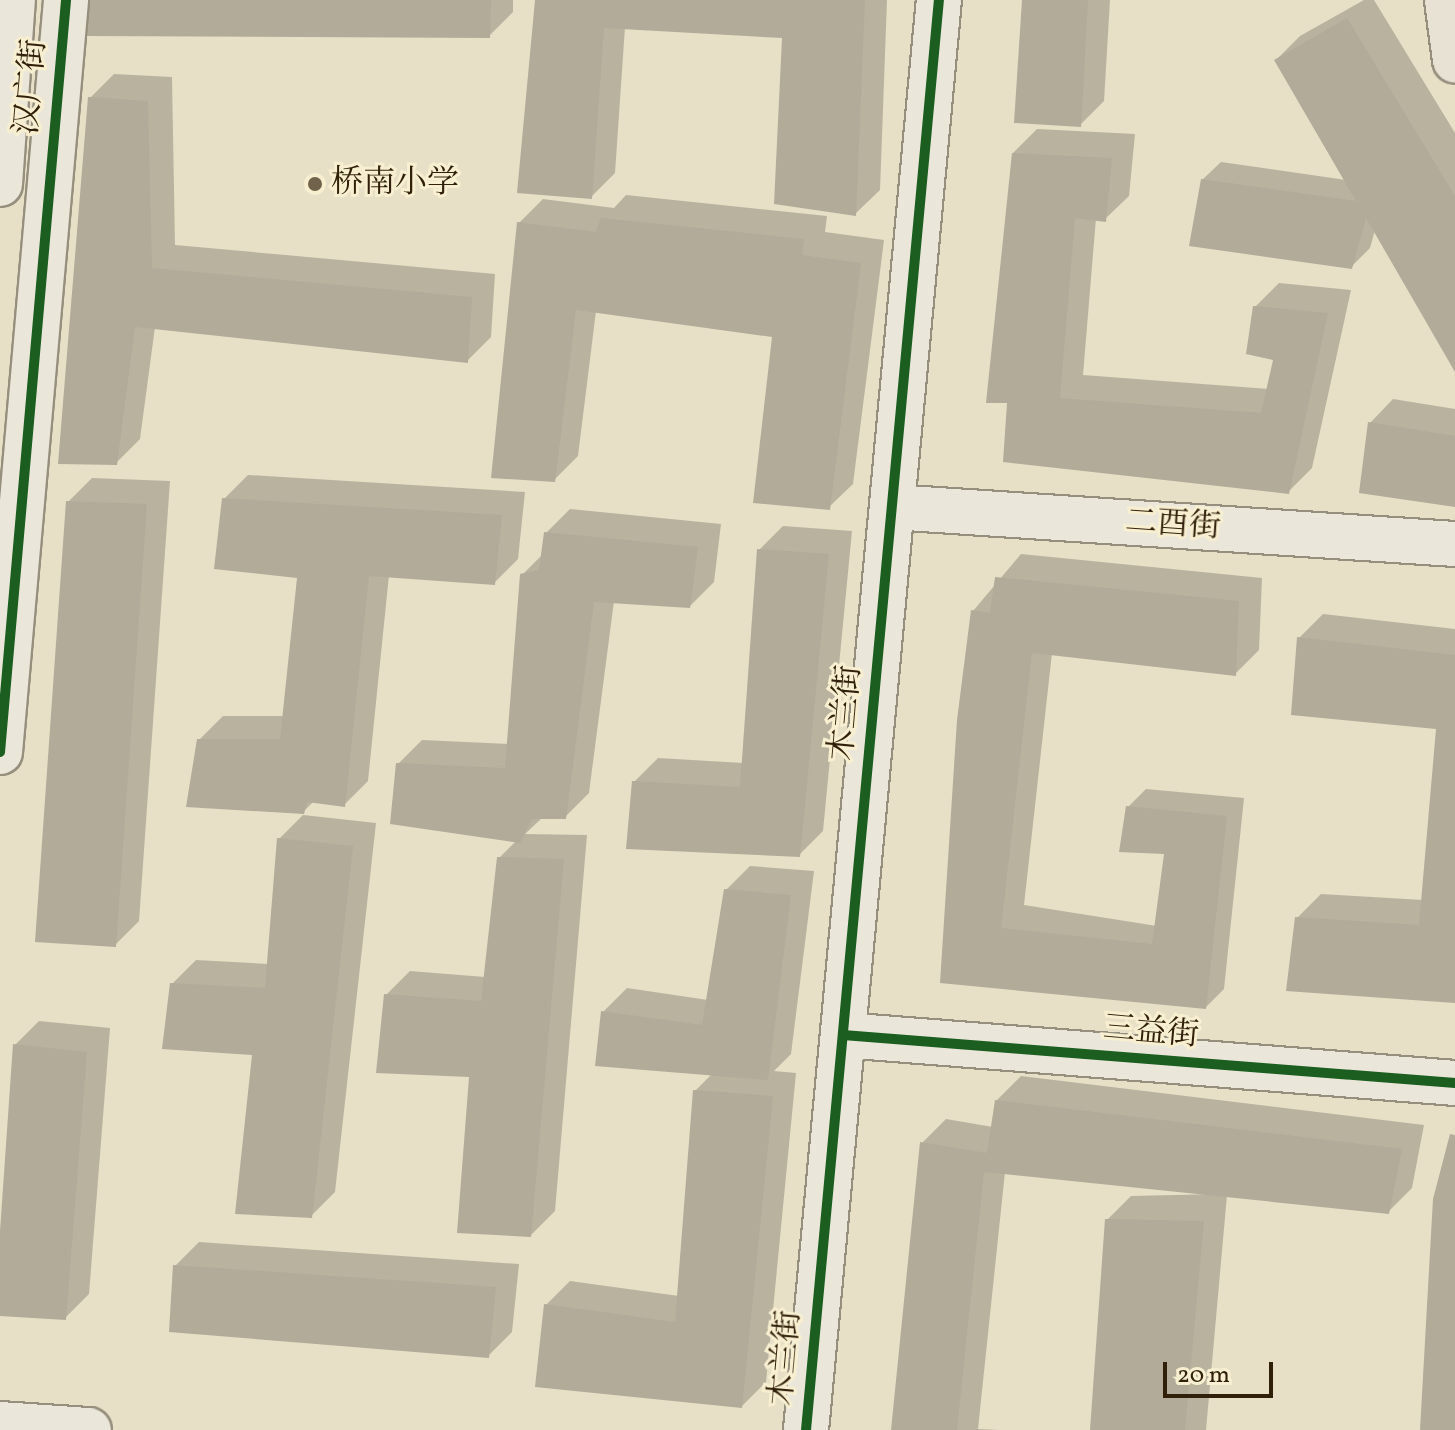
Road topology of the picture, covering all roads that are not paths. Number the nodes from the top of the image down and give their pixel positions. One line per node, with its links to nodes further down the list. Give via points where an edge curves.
1 (13, 0): 6 (street, 汉广街)
2 (66, 0): 9 (street, 汉广街)
3 (939, 0): 7 (street, 木兰街)
4 (1447, 0): 5 (main road)
5 (1455, 60)
6 (0, 184)
7 (892, 507): 8 (street, 二酉街); 10 (street, 木兰街)
8 (1455, 544)
9 (0, 752)
10 (843, 1035): 11 (street, 三益街); 14 (street, 木兰街)
11 (1455, 1083)
12 (0, 1424): 13 (street)
13 (89, 1430)
14 (806, 1430)

